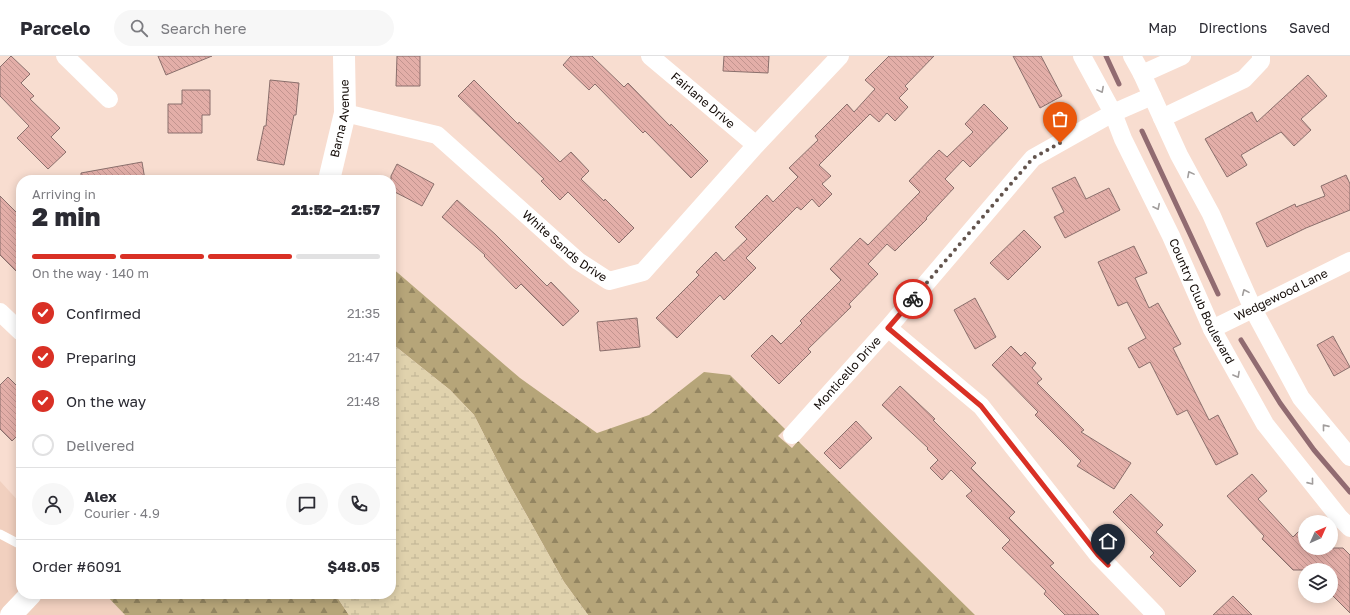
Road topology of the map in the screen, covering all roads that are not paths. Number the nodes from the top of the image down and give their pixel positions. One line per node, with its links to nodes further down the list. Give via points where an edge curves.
1 (65, 56): 11 (street)
2 (344, 56): 12 (street, Barna Avenue)
3 (650, 56): 15 (street, Fairlane Drive)
4 (840, 56): 15 (street, White Sands Drive)
5 (1082, 56): 13 (street, Country Club Boulevard, one-way to 13)
6 (1132, 56): 9 (street)
7 (1182, 56): 9 (street)
8 (1261, 56): 14 (street, via 1261,61 1244,79)
9 (1142, 74): 10 (street)
10 (1152, 96): 13 (street, Monticello Drive); 14 (street)
11 (109, 99)
12 (345, 113): 15 (street, White Sands Drive, via 437,135 578,261 609,281 643,272); 16 (street, Barna Avenue)
13 (1113, 113): 21 (street, Monticello Drive, via 1033,158); 22 (street, Country Club Boulevard, one-way to 22)
14 (1162, 118): 18 (street, one-way to 14, via 1211,214)
15 (756, 145)
16 (330, 175)
17 (1350, 261): 18 (street, Wedgewood Lane)
18 (1252, 310): 22 (street, Wedgewood Lane); 24 (street, one-way to 18, via 1301,398)
19 (0, 312): 20 (street)
20 (16, 327)
21 (888, 328): 23 (street, Monticello Drive); 30 (street, via 981,406 1098,555)
22 (1212, 329): 25 (street, Country Club Boulevard, one-way to 25, via 1265,424)
23 (792, 435)
24 (1350, 458)
25 (1350, 528)
26 (0, 534): 27 (lane)
27 (16, 543)
28 (26, 599): 29 (street)
29 (10, 615)
30 (1156, 615)

